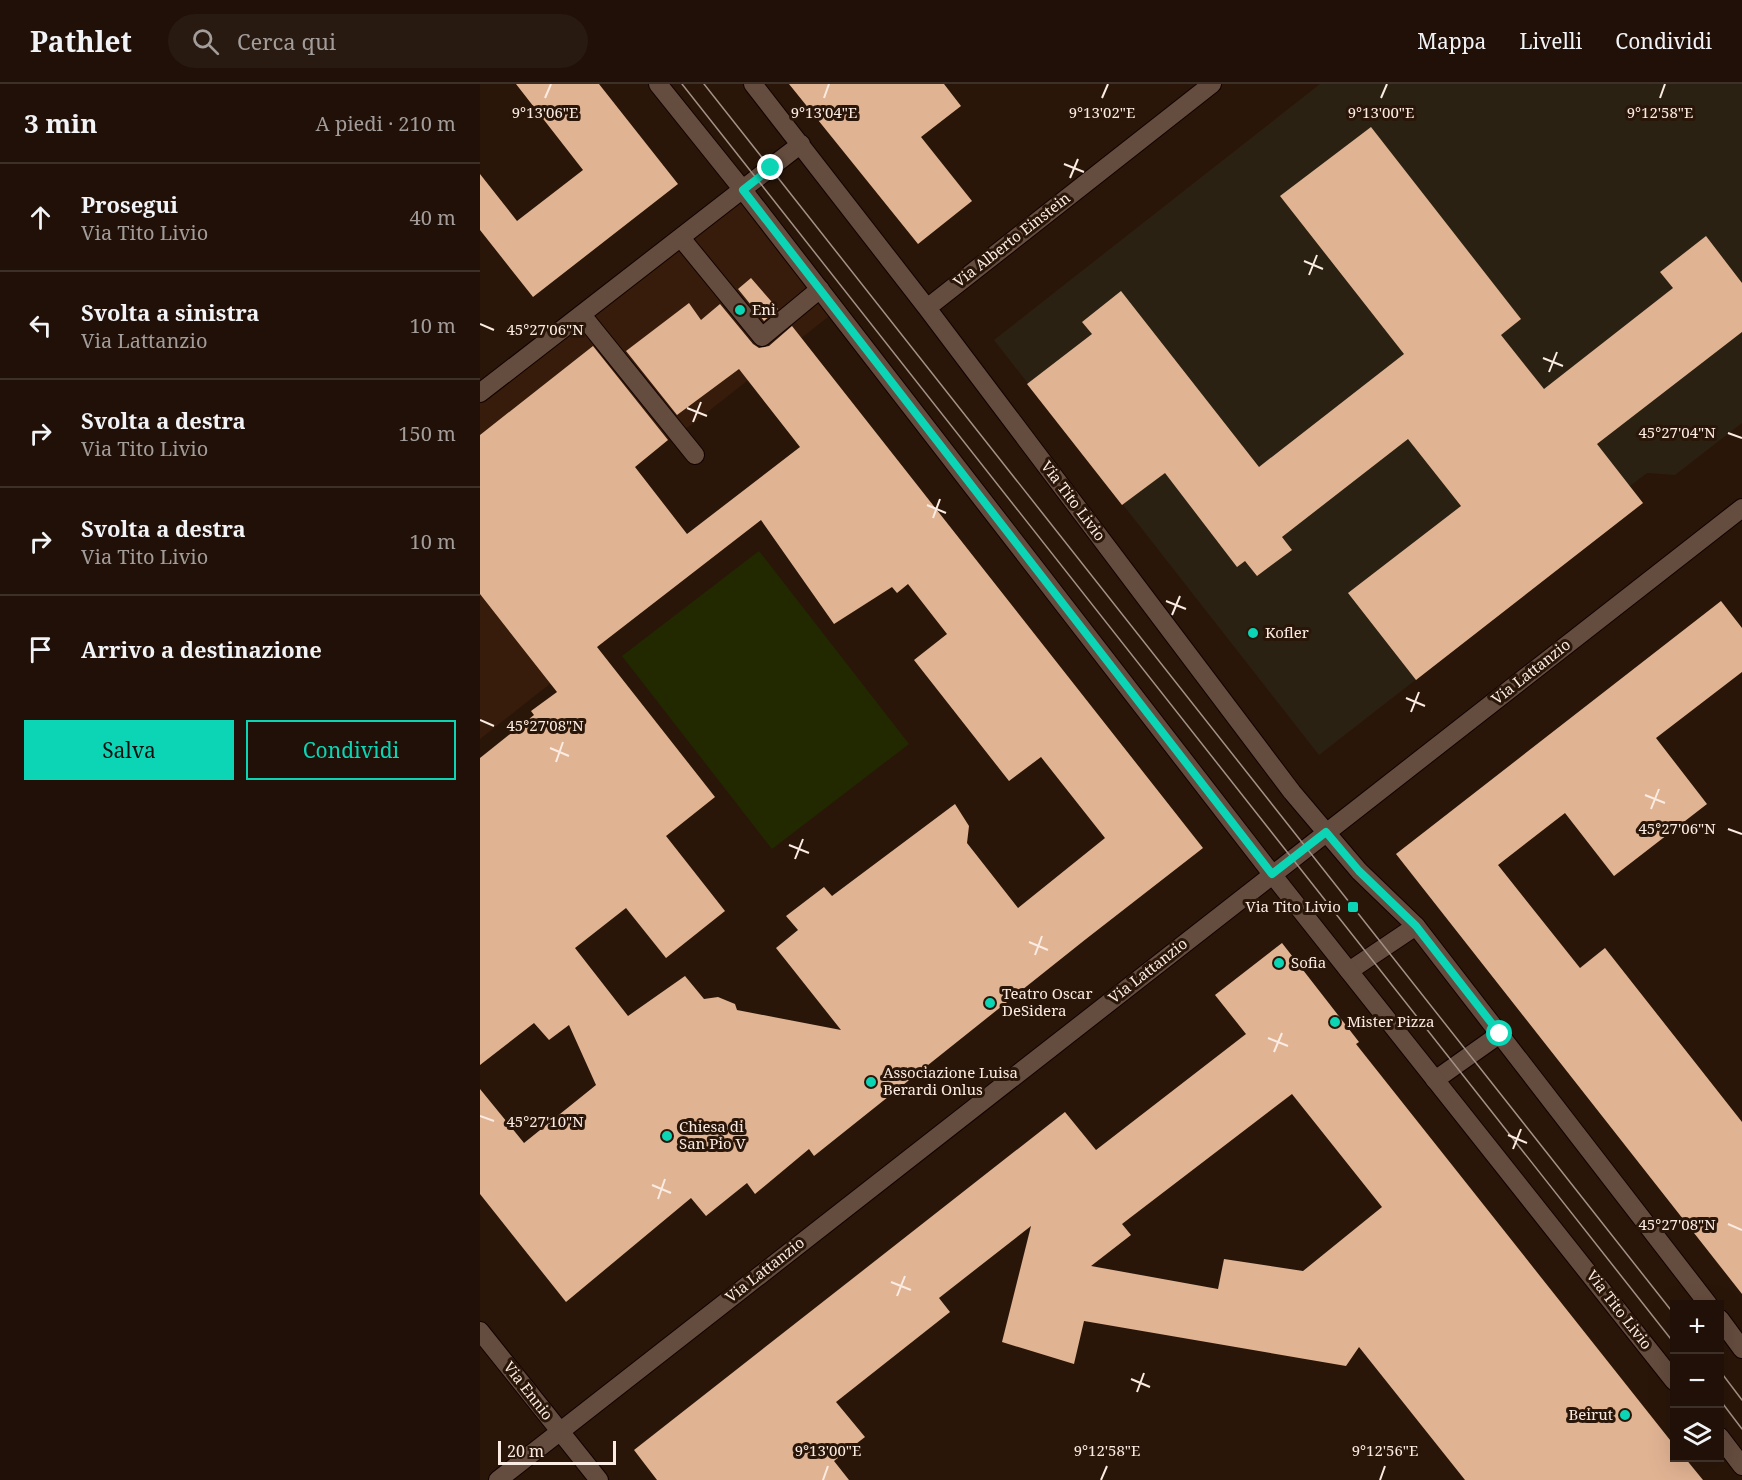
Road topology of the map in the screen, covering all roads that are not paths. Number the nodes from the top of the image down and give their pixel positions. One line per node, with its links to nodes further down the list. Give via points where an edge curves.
1 (658, 84): 5 (street, Via Tito Livio)
2 (753, 84): 4 (street, Via Tito Livio)
3 (1212, 84): 8 (street, Via Alberto Einstein)
4 (801, 144): 5 (street); 8 (street, Via Tito Livio)
5 (743, 190): 6 (street); 7 (street, Via Tito Livio)
6 (681, 238): 7 (street, via 762,337); 9 (street)
7 (820, 289): 14 (street, Via Tito Livio)
8 (927, 308): 13 (street, Via Tito Livio)
9 (582, 315): 10 (street); 11 (street)
10 (480, 393)
11 (696, 455)
12 (1742, 508): 13 (street, Via Lattanzio)
13 (1326, 832): 14 (street, Via Lattanzio); 15 (street, Via Tito Livio, via 1359,871)
14 (1272, 874): 16 (street, Via Tito Livio); 24 (street, Via Lattanzio)
15 (1416, 926): 16 (street); 17 (street, Via Tito Livio)
16 (1349, 971): 18 (street, Via Tito Livio)
17 (1500, 1034): 18 (street); 19 (street, Via Tito Livio)
18 (1436, 1080): 23 (street, Via Tito Livio)
19 (1704, 1300)
20 (1724, 1325): 22 (street)
21 (480, 1330): 24 (street, Via Ennio)
22 (1742, 1348)
23 (1670, 1376)
24 (559, 1431): 27 (street, Via Lattanzio); 28 (street, Via Ennio)
25 (1724, 1443): 26 (street)
26 (1742, 1466)
27 (498, 1480)
28 (599, 1480)

